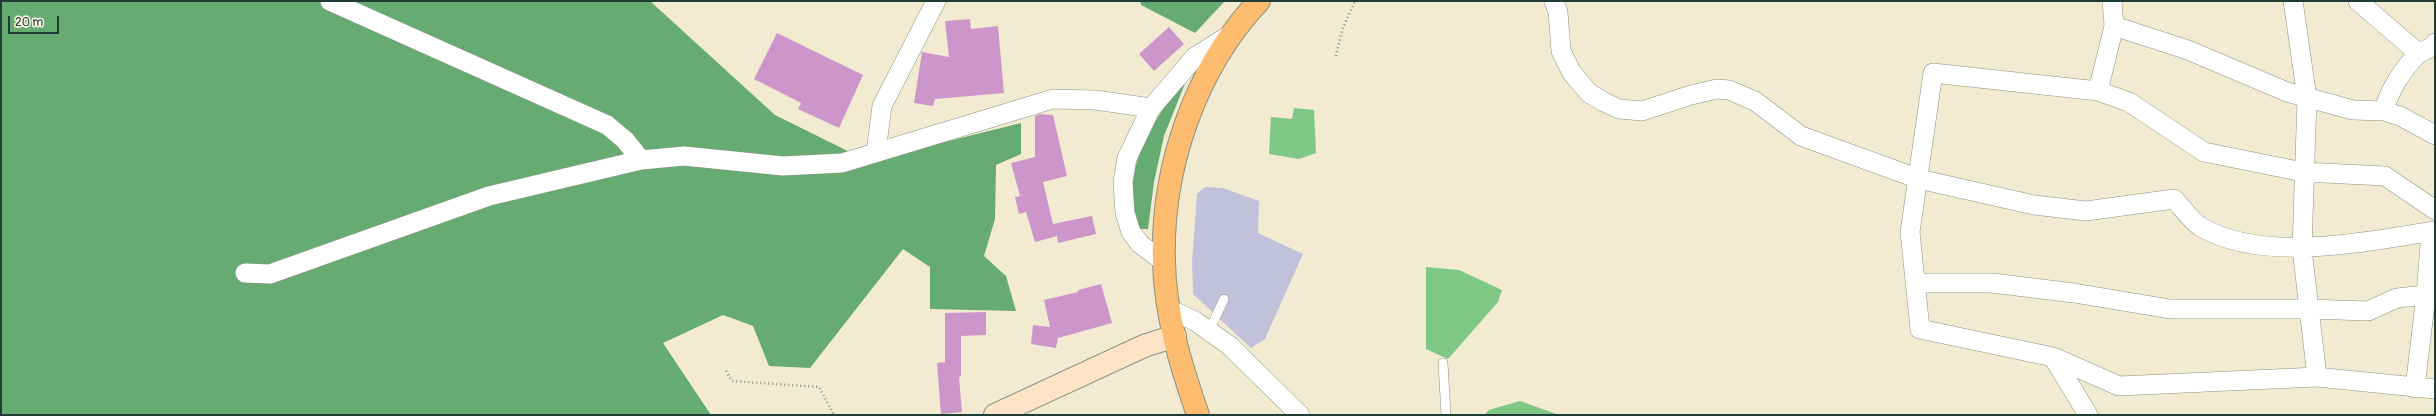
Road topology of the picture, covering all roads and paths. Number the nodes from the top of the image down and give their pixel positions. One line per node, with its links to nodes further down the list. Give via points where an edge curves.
1 (330, 1): 19 (street, via 607,126 626,140)
2 (936, 1): 18 (street, via 882,106)
3 (1259, 1): 10 (main road)
4 (1355, 1): 12 (path, via 1342,30)
5 (1554, 1): 21 (street, via 1558,12 1561,51 1572,73 1590,93 1604,102 1619,109 1642,111 1691,95 1717,89 1729,90 1755,101 1801,136)
6 (2112, 1): 9 (street)
7 (2293, 1): 14 (street)
8 (2358, 1): 11 (street)
9 (2114, 26): 13 (street); 14 (street, via 2188,50 2238,73)
10 (1234, 32): 15 (street, via 1195,57); 25 (main road, via 1217,56 1185,124 1169,196)
11 (2430, 49): 16 (street, via 2386,99)
12 (1336, 56)
13 (2098, 91): 20 (street, via 2129,102 2204,152); 21 (street, via 1933,73)
14 (2307, 98): 16 (street, via 2353,110); 20 (street)
15 (1151, 108): 18 (street, via 1095,100 1052,99); 25 (street, via 1127,158 1123,199 1131,232 1140,244)
16 (2384, 111): 17 (street, via 2400,116)
17 (2435, 135)
18 (876, 152): 19 (street, via 842,163 783,166 684,156)
19 (641, 160): 26 (street, via 489,196 270,274)
20 (2303, 172): 22 (street, via 2385,176); 24 (street)
21 (1919, 179): 24 (street, via 2034,205 2086,211 2174,199 2200,226 2234,241); 27 (street, via 1910,232)
22 (2435, 210)
23 (2433, 232): 24 (street); 28 (street)
24 (2302, 249): 30 (street)
25 (1164, 262): 31 (main road)
26 (245, 273)
27 (1915, 283): 30 (street, via 1992,283 2074,293 2170,310); 34 (street, via 1920,329)
28 (2426, 295): 30 (street, via 2397,298 2368,311); 38 (street)
29 (1224, 299): 32 (lane)
30 (2309, 309): 37 (street)
31 (1170, 310): 32 (street, via 1196,321); 33 (main road)
32 (1209, 332): 43 (street, via 1230,346)
33 (1175, 336): 41 (street, via 1144,346); 42 (main road, via 1184,376)
34 (2053, 357): 37 (street, via 2119,386); 45 (street)
35 (1443, 363): 44 (lane)
36 (726, 372): 40 (path, via 732,381 819,387)
37 (2317, 377): 38 (street)
38 (2415, 388): 39 (street)
39 (2435, 390)
40 (834, 415)
41 (994, 415)
42 (1198, 415)
43 (1300, 415)
44 (1446, 415)
45 (2088, 415)

